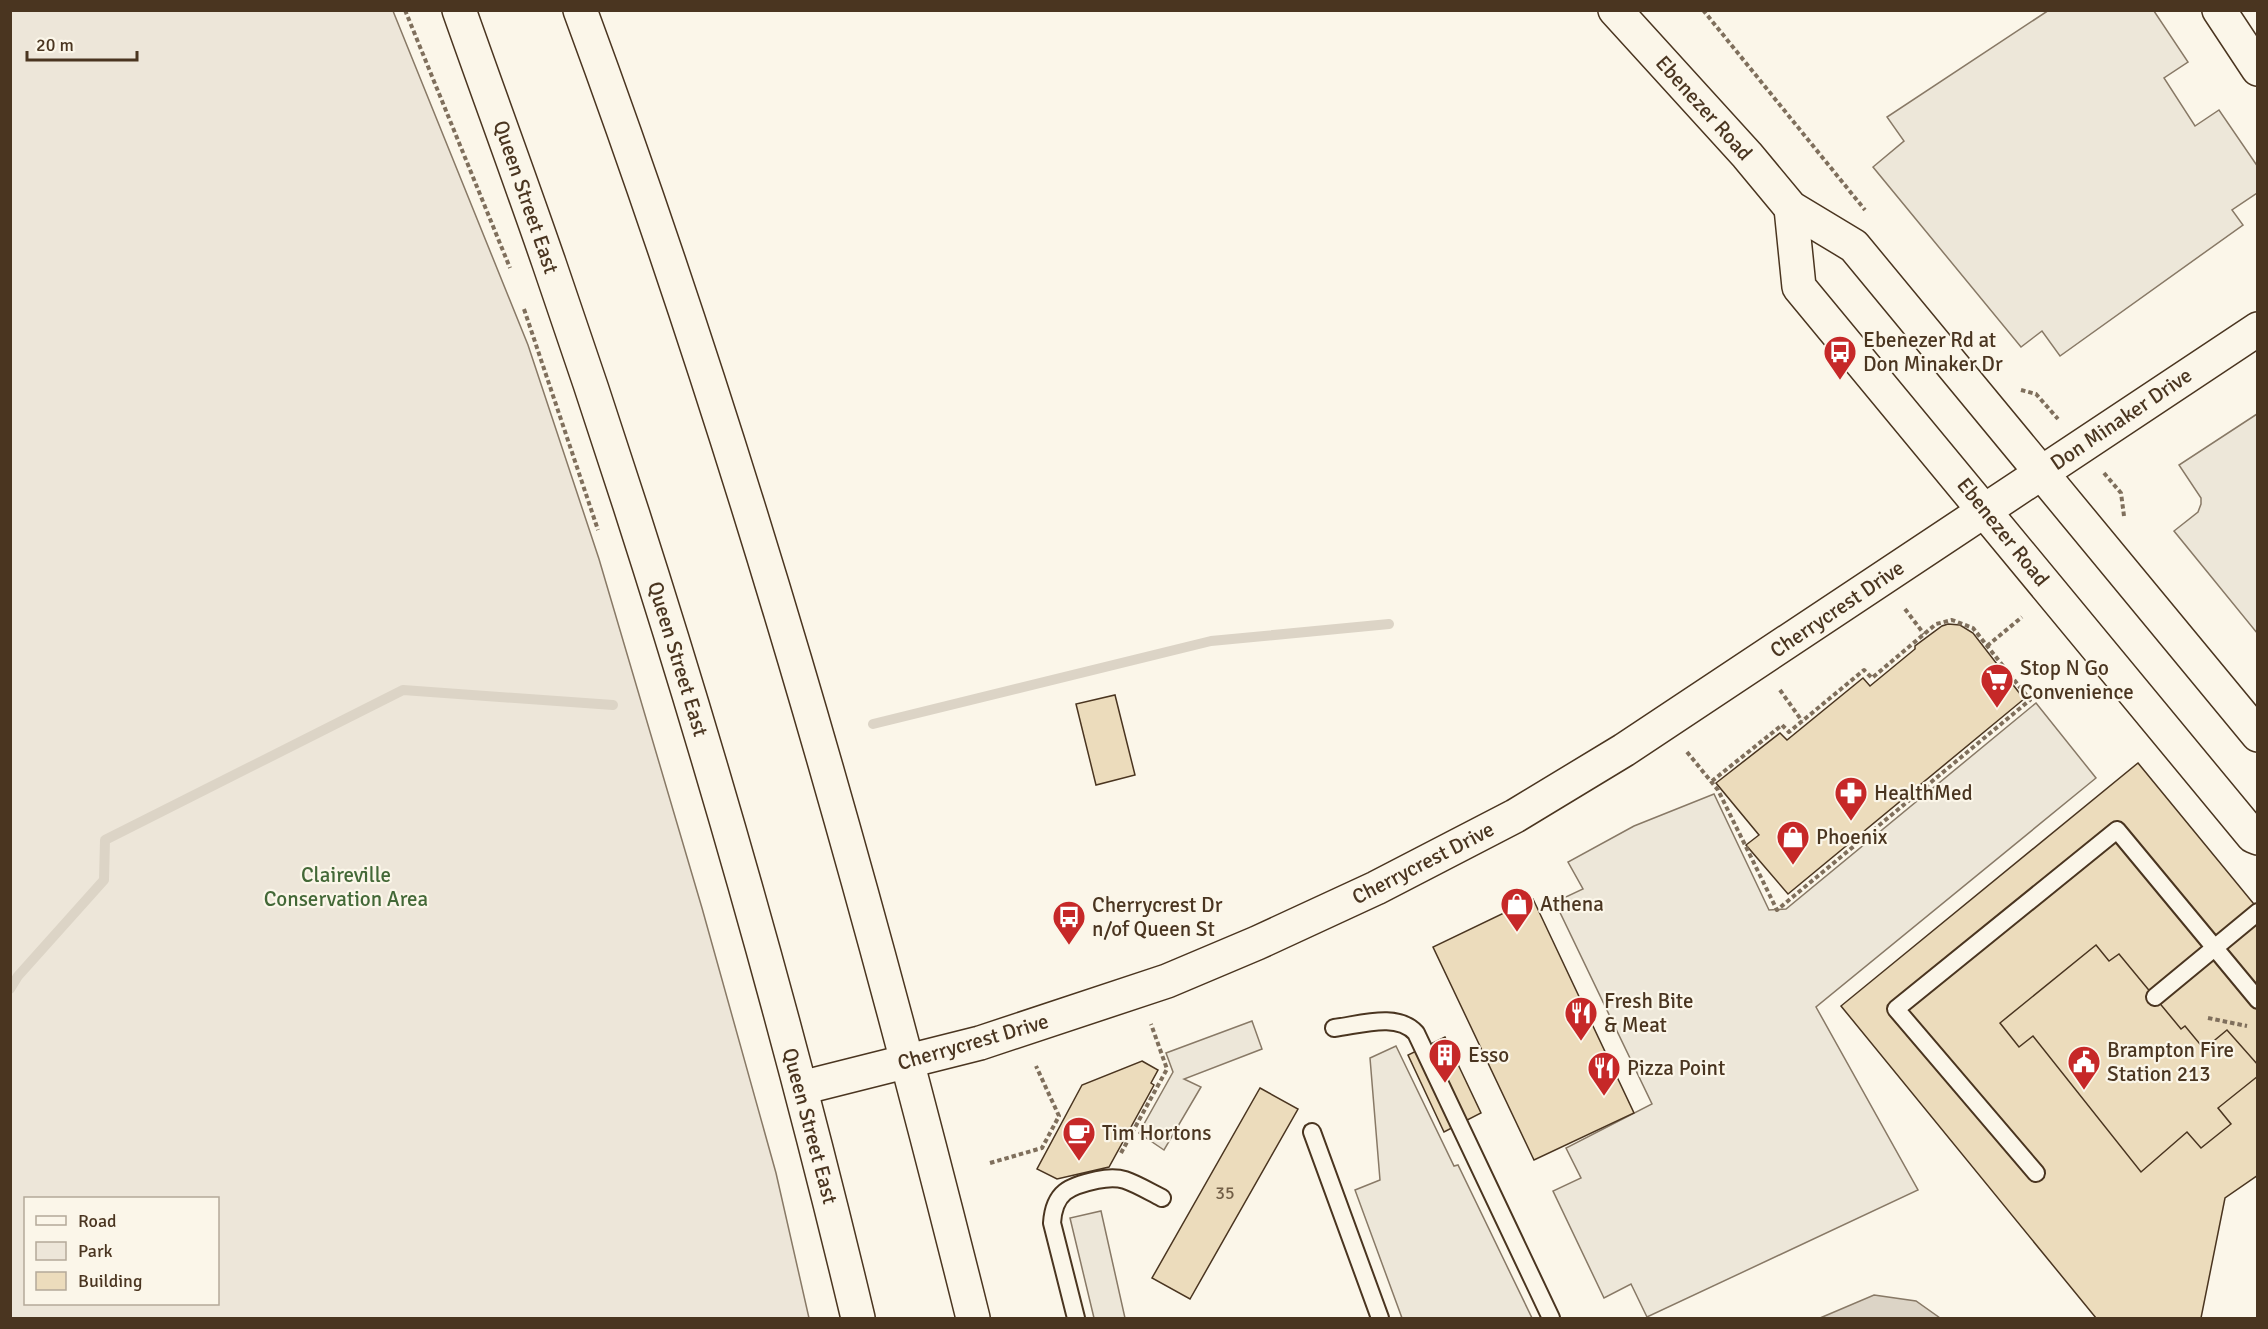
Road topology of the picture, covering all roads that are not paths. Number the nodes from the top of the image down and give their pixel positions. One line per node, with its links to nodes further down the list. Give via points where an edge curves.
1 (459, 10): 18 (main road, Queen Street East, via 550,264 642,543 714,776)
2 (580, 10): 17 (main road, via 734,464 825,762)
3 (1615, 10): 6 (main road, Ebenezer Road)
4 (2219, 10): 5 (main road)
5 (2258, 69)
6 (1791, 208): 8 (main road, Ebenezer Road, via 1854,246); 9 (main road, Ebenezer Road, via 1799,287)
7 (2258, 329): 8 (main road, Don Minaker Drive)
8 (2042, 472): 9 (main road, Don Minaker Drive); 10 (main road, Ebenezer Road)
9 (1985, 510): 11 (main road, Ebenezer Road); 17 (main road, Cherrycrest Drive, via 1624,750 1515,816 1376,888 1167,981 980,1042)
10 (2258, 735)
11 (2258, 838)
12 (2258, 912): 13 (lane)
13 (2215, 948): 14 (lane); 15 (lane); 20 (lane, via 2117,830 1896,1009)
14 (2155, 997)
15 (2258, 1000)
16 (1334, 1028): 26 (lane, via 1398,1022 1408,1024 1416,1033)
17 (907, 1061): 18 (main road, Cherrycrest Drive); 23 (main road)
18 (801, 1088): 22 (main road, Queen Street East)
19 (1312, 1132): 25 (lane)
20 (2036, 1173)
21 (1162, 1198): 24 (lane, via 1124,1179 1110,1178 1076,1185 1063,1193 1053,1207 1052,1223)
22 (858, 1318)
23 (973, 1318)
24 (1076, 1318)
25 (1380, 1318)
26 (1551, 1318)

